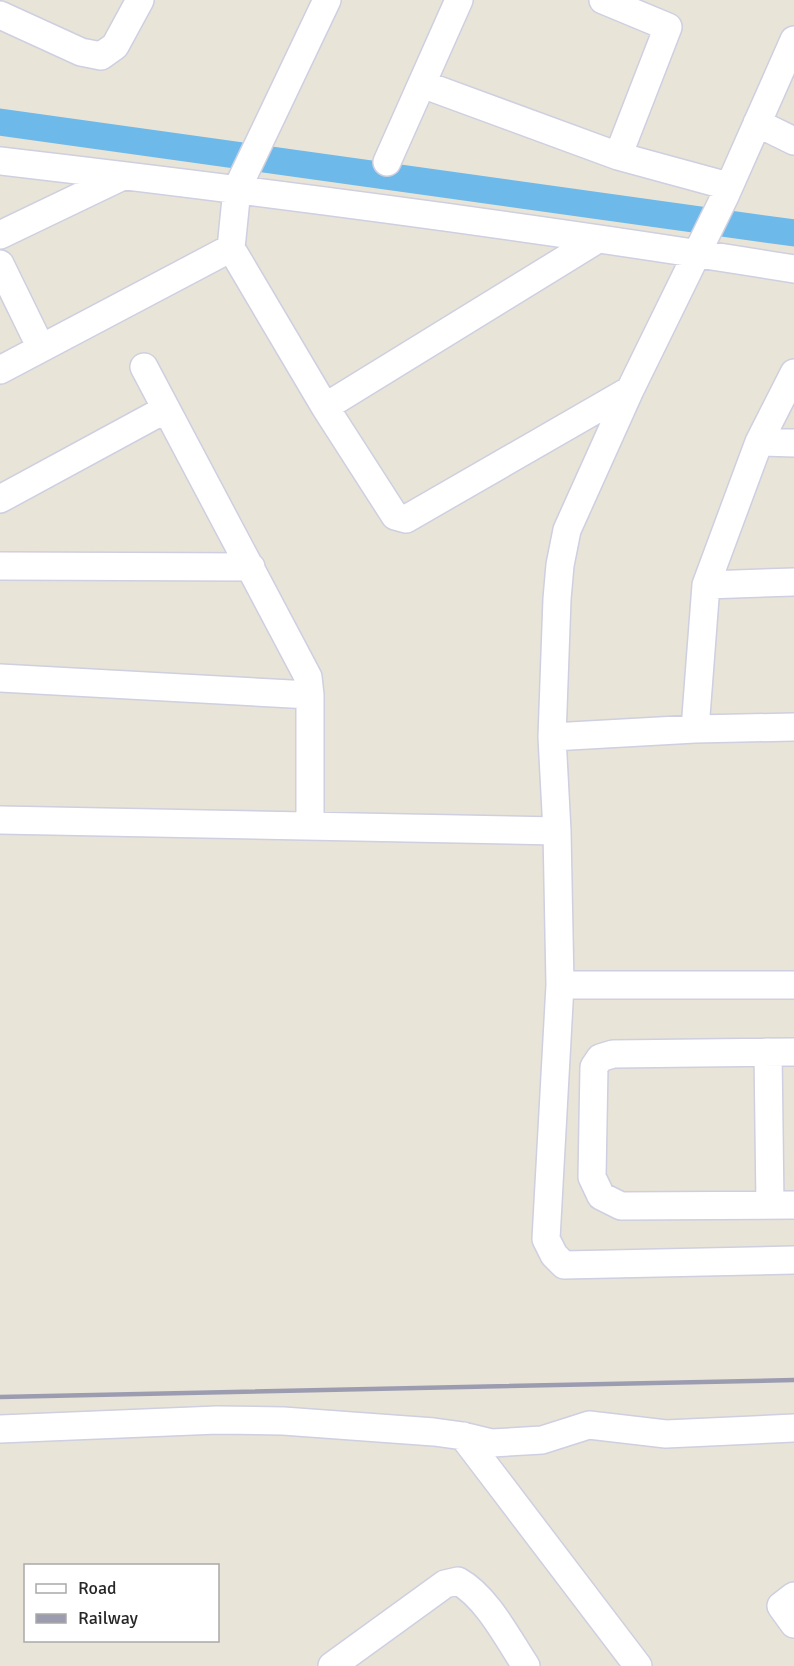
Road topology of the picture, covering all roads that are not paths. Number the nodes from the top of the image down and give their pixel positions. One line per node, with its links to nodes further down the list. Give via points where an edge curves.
1 (140, 0): 5 (street, via 115,46 100,56 81,52)
2 (327, 0): 14 (street)
3 (459, 0): 7 (street)
4 (603, 0): 10 (street, via 668,27)
5 (0, 15)
6 (794, 40): 8 (street)
7 (422, 84): 10 (street); 12 (street)
8 (757, 123): 9 (street); 15 (street)
9 (794, 141)
10 (618, 156): 15 (street)
11 (0, 161): 13 (street)
12 (387, 162)
13 (123, 176): 14 (street); 16 (street)
14 (237, 189): 17 (street); 18 (street)
15 (727, 191): 19 (street)
16 (0, 235)
17 (598, 238): 19 (street); 27 (street)
18 (231, 248): 22 (street); 27 (street)
19 (698, 253): 21 (street); 26 (street)
20 (0, 264): 22 (street)
21 (794, 268)
22 (41, 348): 24 (street)
23 (144, 368): 28 (street)
24 (0, 370)
25 (794, 373): 29 (street)
26 (630, 390): 27 (street, via 406,519 395,516); 40 (street, via 567,530 557,599)
27 (325, 407)
28 (166, 409): 31 (street); 33 (street)
29 (759, 442): 30 (street); 35 (street)
30 (794, 443)
31 (0, 499)
32 (0, 566): 33 (street)
33 (251, 567): 37 (street, via 302,663)
34 (794, 582): 35 (street)
35 (706, 585): 39 (street)
36 (0, 678): 37 (street)
37 (310, 695): 42 (street)
38 (794, 727): 39 (street)
39 (694, 729): 40 (street)
40 (552, 737): 43 (street)
41 (0, 820): 42 (street)
42 (310, 826): 43 (street)
43 (557, 831): 44 (street)
44 (560, 985): 45 (street); 48 (street, via 546,1239 554,1255 564,1265)
45 (794, 985)
46 (781, 1052): 47 (street); 47 (street, via 613,1054 600,1058 594,1067 592,1177 601,1196 621,1206)
47 (782, 1205)
48 (794, 1260)
49 (794, 1428): 51 (street, via 666,1434 589,1425 542,1440 492,1443)
50 (0, 1429): 51 (street, via 250,1420)
51 (463, 1436): 56 (street)
52 (794, 1596): 53 (street, via 781,1606)
53 (794, 1624)
54 (332, 1666): 55 (street, via 445,1584 458,1581 480,1598)
55 (526, 1666)
56 (638, 1666)

